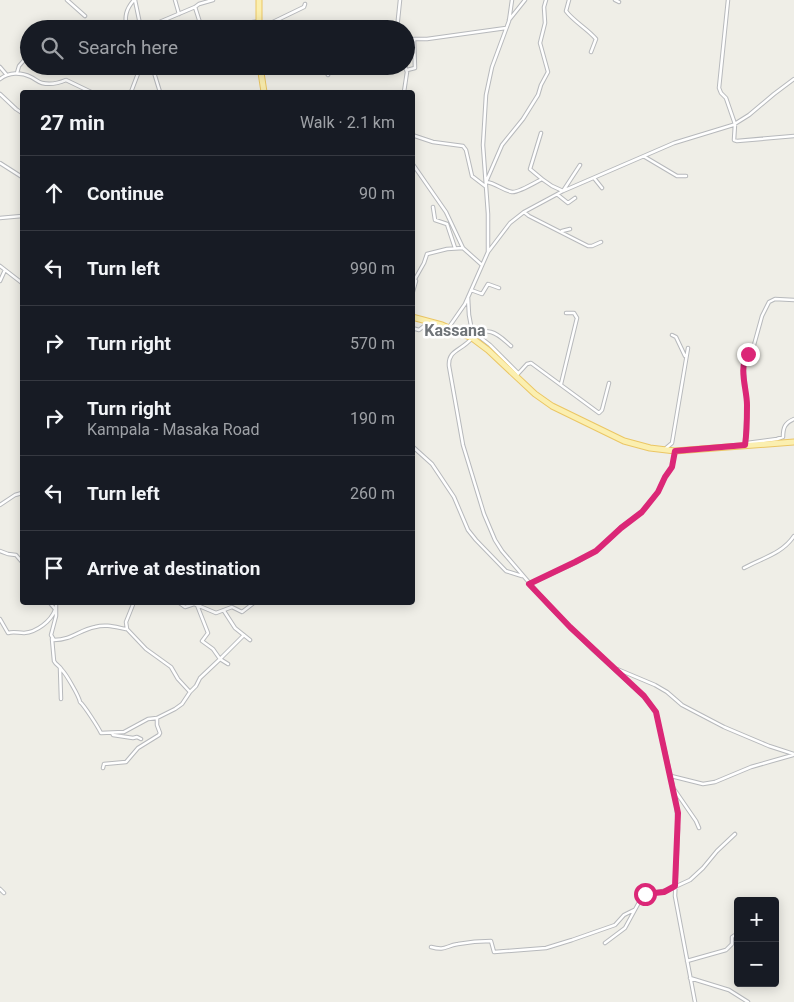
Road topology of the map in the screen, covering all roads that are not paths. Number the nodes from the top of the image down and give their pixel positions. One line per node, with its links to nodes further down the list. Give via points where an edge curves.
1 (67, 0): 17 (street)
2 (134, 0): 18 (street, via 128,7); 19 (street)
3 (175, 0): 16 (street)
4 (213, 0): 15 (street)
5 (259, 0): 22 (main road)
6 (400, 0): 24 (street)
7 (511, 0): 25 (street)
8 (524, 0): 25 (street)
9 (546, 0): 60 (street, via 540,43 548,72 523,119 502,144)
10 (569, 0): 28 (street, via 566,11 596,39)
11 (615, 0): 13 (street)
12 (728, 0): 48 (street, via 719,88)
13 (619, 2)
14 (305, 4): 23 (street)
15 (195, 7): 16 (street); 21 (street)
16 (179, 14): 20 (street)
17 (85, 16)
18 (126, 20)
19 (140, 20)
20 (164, 20)
21 (199, 20)
22 (259, 20)
23 (277, 20)
24 (398, 20)
25 (508, 21): 26 (street)
26 (506, 28): 27 (street); 60 (street, via 488,86 483,145)
27 (415, 39)
28 (591, 52)
29 (20, 65): 31 (street)
30 (0, 67): 32 (street)
31 (17, 73): 32 (street); 33 (street)
32 (6, 74): 39 (street)
33 (20, 74)
34 (27, 75): 41 (street, via 44,83 68,80)
35 (137, 75): 42 (street)
36 (155, 75): 43 (street)
37 (261, 75): 44 (main road)
38 (406, 75): 45 (street)
39 (0, 79)
40 (794, 79): 48 (street)
41 (86, 90)
42 (132, 90)
43 (159, 90)
44 (264, 90)
45 (404, 90)
46 (0, 94): 47 (street)
47 (20, 111)
48 (735, 124): 51 (street, via 734,141); 52 (street, via 674,143)
49 (541, 133): 59 (street, via 530,169)
50 (415, 136): 61 (street, via 463,146 472,176)
51 (794, 136)
52 (645, 157): 57 (street, via 677,176); 58 (street)
53 (0, 163): 56 (street)
54 (580, 165): 63 (street)
55 (415, 167): 74 (street, via 446,212)
56 (20, 176)
57 (686, 176)
58 (594, 178): 62 (street); 63 (street)
59 (542, 179): 60 (street, via 517,192); 63 (street)
60 (486, 182): 61 (street)
61 (485, 186): 75 (street)
62 (602, 188)
63 (563, 192): 64 (street)
64 (558, 195): 65 (street, via 568,202); 67 (street)
65 (575, 198)
66 (433, 207): 73 (street, via 435,220 446,224)
67 (524, 212): 71 (street); 75 (street, via 510,223)
68 (20, 216): 69 (street)
69 (0, 218)
70 (570, 229): 71 (street)
71 (561, 231): 72 (street, via 588,246)
72 (601, 242)
73 (455, 248): 74 (street); 79 (street, via 427,254)
74 (463, 248): 76 (street)
75 (488, 252): 76 (street)
76 (482, 264): 84 (street)
77 (0, 266): 78 (street)
78 (5, 270): 80 (street); 81 (street)
79 (415, 279): 82 (street)
80 (0, 281)
81 (20, 281)
82 (415, 287)
83 (499, 288): 84 (street, via 488,284 482,294)
84 (471, 290): 85 (street)
85 (468, 296): 90 (street); 93 (street)
86 (794, 300): 102 (street, via 775,299 769,302 754,345 744,359)
87 (566, 313): 99 (street, via 573,313 576,318)
88 (415, 318): 89 (main road)
89 (430, 321): 90 (main road); 91 (street, via 419,330)
90 (449, 327): 93 (main road)
91 (415, 329)
92 (672, 335): 96 (street)
93 (473, 336): 94 (street, via 495,333); 97 (main road); 112 (street, via 454,351 448,363 463,446 490,529 502,551)
94 (511, 346)
95 (688, 348): 96 (street)
96 (686, 358): 104 (street, via 672,443)
97 (517, 374): 99 (street, via 530,363); 104 (main road, via 539,397 566,414 624,441)
98 (609, 383): 99 (street, via 599,413)
99 (561, 384)
100 (794, 419): 102 (street, via 783,428 783,437)
101 (794, 442): 102 (main road)
102 (745, 444): 105 (main road)
103 (415, 449): 112 (street, via 432,464 454,497 468,530 476,540 506,572)
104 (664, 450): 105 (main road)
105 (675, 451): 113 (street, via 672,467 642,512 596,551)
106 (20, 494): 107 (street)
107 (0, 505)
108 (794, 536): 111 (street, via 773,556)
109 (0, 551): 110 (street, via 16,555)
110 (20, 560)
111 (744, 568)
112 (524, 576): 113 (street)
113 (529, 584): 127 (street)
114 (133, 605): 120 (street, via 126,622)
115 (197, 605): 118 (street, via 216,613); 124 (street, via 208,633 202,641)
116 (251, 605): 118 (street, via 242,612 232,608)
117 (56, 606): 119 (street, via 47,622 25,633 7,632); 122 (street)
118 (224, 611): 121 (street)
119 (0, 618)
120 (127, 629): 122 (street, via 102,626 68,639); 128 (street, via 146,649 171,667)
121 (244, 635): 123 (street); 124 (street)
122 (52, 640): 126 (street, via 54,661)
123 (250, 640)
124 (220, 659): 125 (street); 128 (street)
125 (228, 664)
126 (60, 668): 129 (street); 132 (street, via 101,733)
127 (615, 669): 135 (street, via 667,692 676,702 724,727); 137 (street, via 656,712)
128 (190, 692): 130 (street, via 182,704)
129 (61, 699)
130 (157, 718): 131 (street); 136 (street, via 158,735 138,748 125,763 104,764)
131 (131, 727): 132 (street, via 124,732); 133 (street)
132 (112, 733): 133 (street)
133 (126, 736): 134 (street)
134 (141, 739)
135 (794, 755): 137 (street, via 751,767 715,782 703,784)
136 (103, 768)
137 (671, 776): 138 (street)
138 (673, 788): 139 (street); 141 (street, via 678,821)
139 (699, 828)
140 (735, 834): 141 (street, via 690,880)
141 (675, 886): 144 (street, via 664,892 645,894); 148 (street)
142 (0, 889): 143 (street)
143 (4, 893)
144 (634, 910): 146 (street, via 625,928); 147 (street, via 615,924 546,948 494,952 491,941 454,944 442,950)
145 (734, 936): 148 (street, via 726,950)
146 (605, 943)
147 (431, 947)
148 (687, 961): 149 (street)
149 (690, 978): 150 (street); 151 (street, via 730,990)
150 (695, 1002)
151 (748, 1002)

